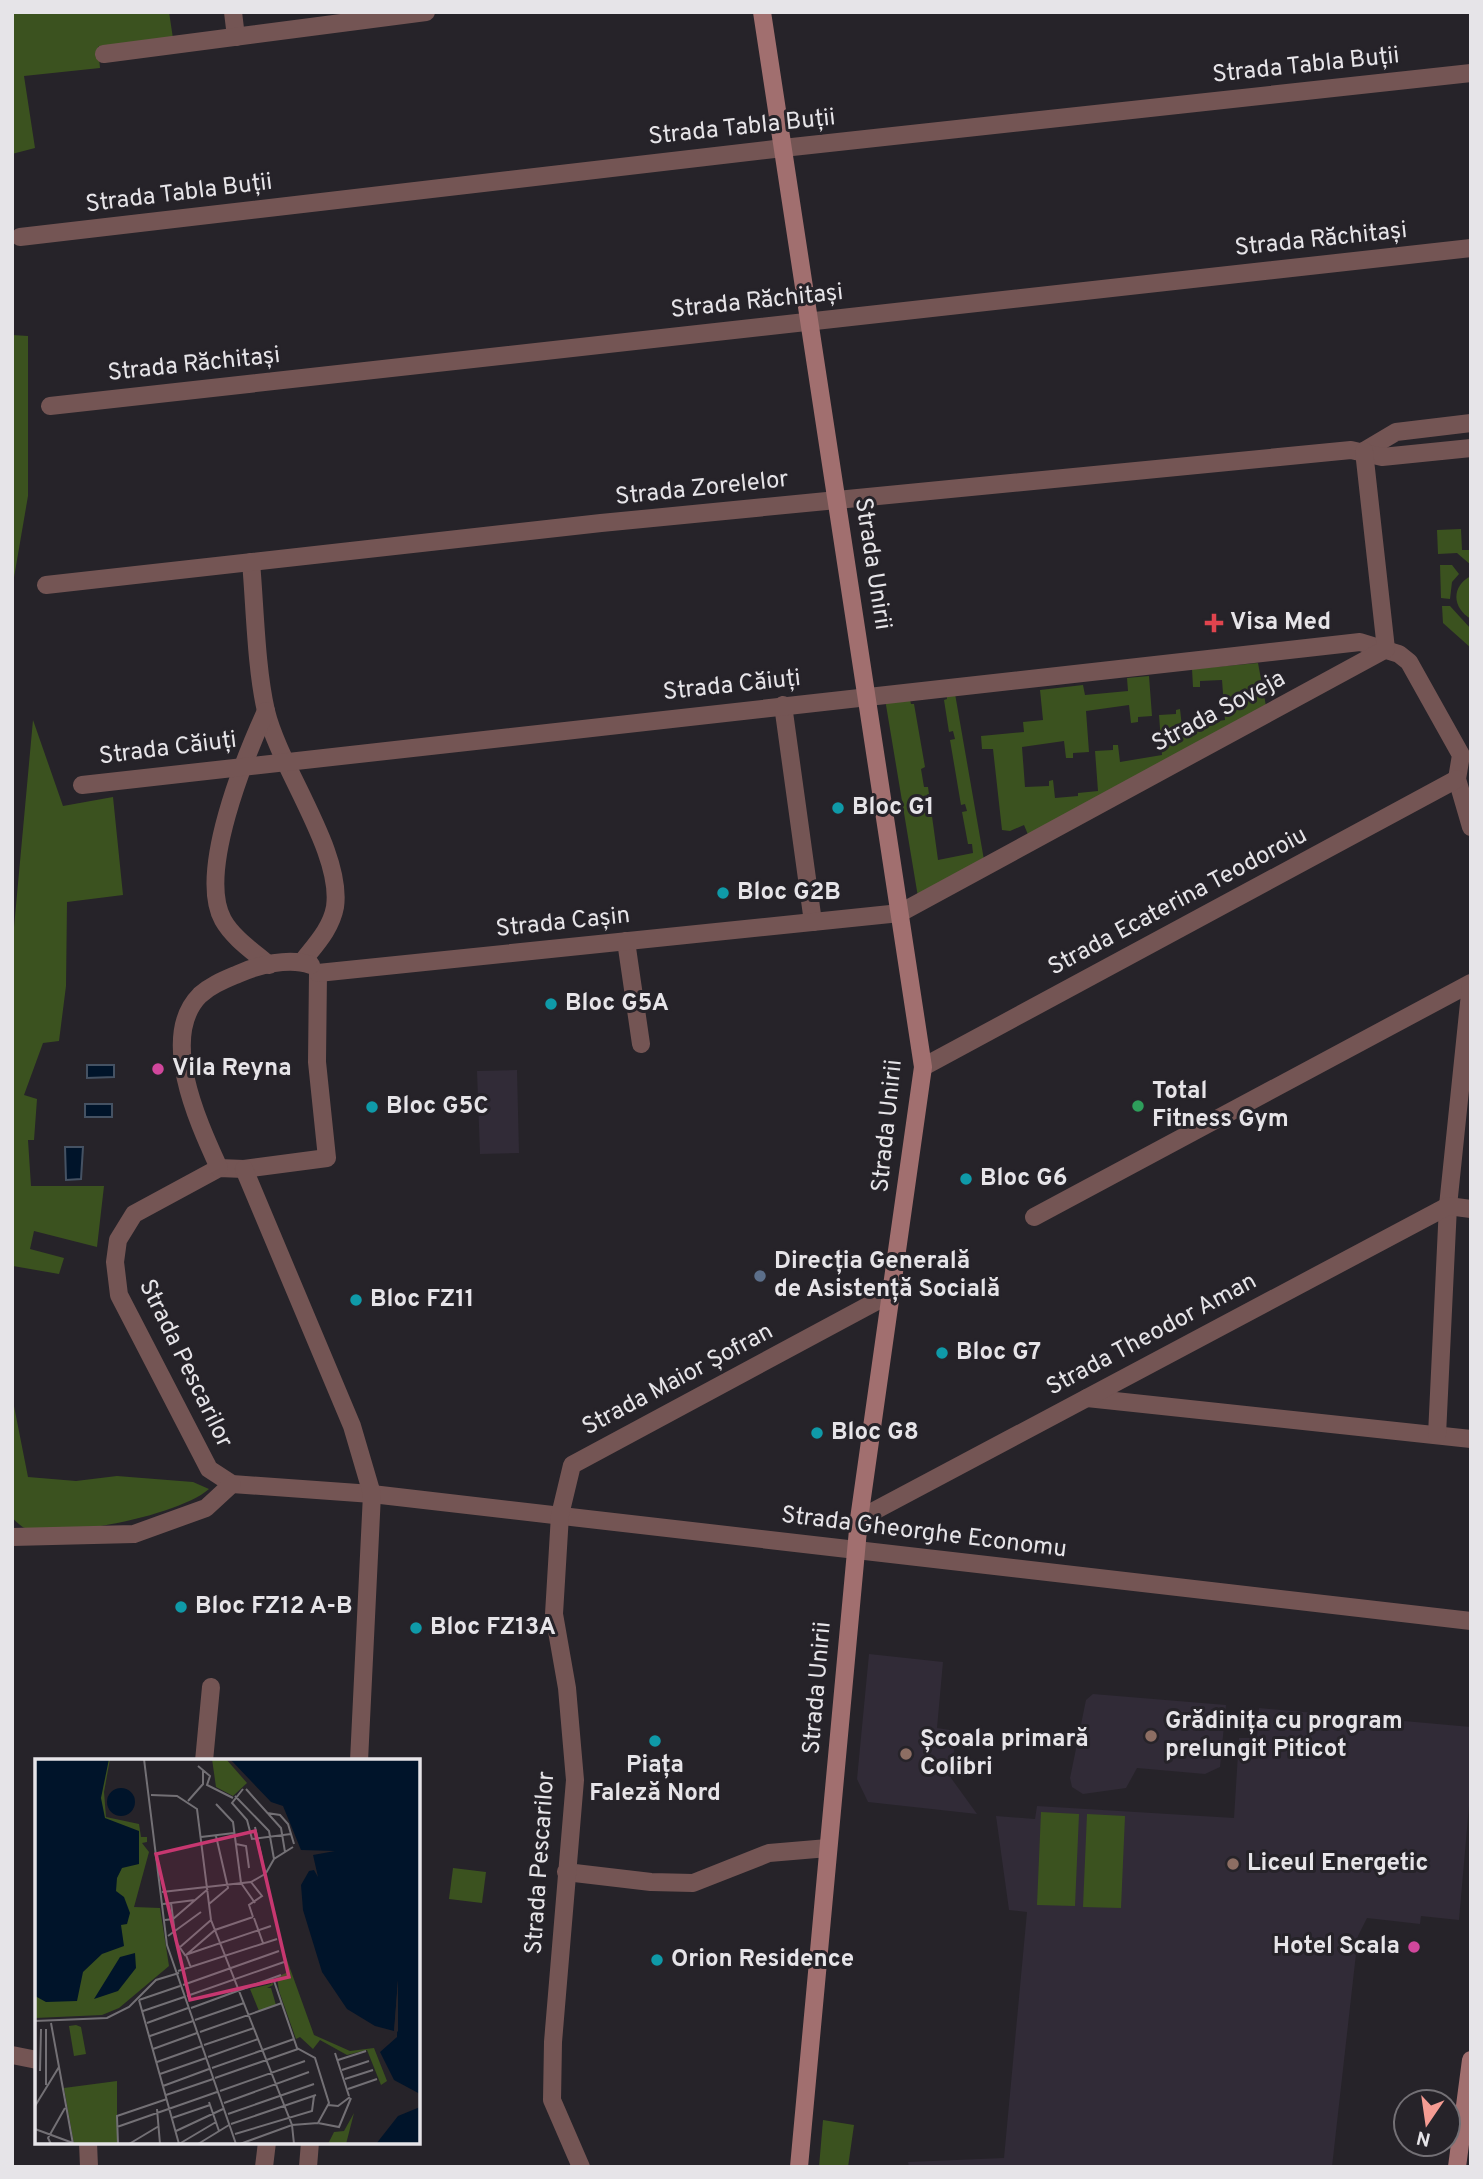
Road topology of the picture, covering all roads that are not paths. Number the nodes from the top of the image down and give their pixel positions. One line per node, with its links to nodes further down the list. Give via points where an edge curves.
1 (233, 12): 4 (street)
2 (425, 12): 4 (street)
3 (762, 12): 7 (street, Strada Unirii)
4 (236, 37): 5 (street)
5 (104, 54)
6 (1471, 73): 7 (street, Strada Tabla Buții)
7 (783, 148): 8 (street, Strada Tabla Buții); 10 (street, Strada Unirii)
8 (20, 237)
9 (1471, 248): 10 (street, Strada Răchitași)
10 (810, 320): 11 (street, Strada Răchitași); 15 (street, Strada Unirii)
11 (50, 406)
12 (1471, 424): 14 (street, Strada Zorelelor, via 1396,432)
13 (1471, 448): 14 (street, Strada Zorelelor, via 1382,457)
14 (1364, 451): 15 (street, Strada Zorelelor); 18 (street)
15 (838, 500): 16 (street, Strada Zorelelor); 19 (street, Strada Unirii)
16 (251, 562): 17 (street, Strada Zorelelor); 21 (street)
17 (46, 585)
18 (1386, 649): 19 (street, Strada Căiuți, via 1360,642); 24 (street, via 1409,662 1461,755); 27 (street, Strada Soveja)
19 (867, 696): 20 (street, Strada Căiuți); 27 (street, Strada Unirii)
20 (783, 705): 22 (street, Strada Căiuți); 28 (street)
21 (266, 710): 22 (street); 23 (street)
22 (283, 760): 23 (street, Strada Căiuți); 30 (street, via 333,870 335,907 326,932)
23 (242, 764): 25 (street, Strada Căiuți); 31 (street, via 218,856 214,896 223,921)
24 (1457, 779): 26 (street); 35 (street, Strada Ecaterina Teodoroiu)
25 (82, 785)
26 (1471, 827)
27 (900, 913): 28 (street, Strada Cașin); 35 (street, Strada Unirii)
28 (813, 922): 29 (street, Strada Cașin)
29 (626, 941): 32 (street, Strada Cașin); 34 (street)
30 (302, 962): 31 (street); 32 (street)
31 (269, 965): 36 (street, via 212,986 198,996 190,1010 181,1047 191,1104)
32 (318, 973): 37 (street, via 317,1062 327,1157)
33 (1471, 983): 38 (street); 40 (street)
34 (641, 1044)
35 (923, 1067): 41 (street, Strada Unirii)
36 (219, 1168): 37 (street); 45 (street, Strada Pescarilor, via 134,1214 118,1240 115,1262 118,1295 166,1390 209,1469)
37 (244, 1169): 46 (street, via 352,1426)
38 (1448, 1206): 39 (street); 42 (street, Strada Theodor Aman); 43 (street)
39 (1471, 1209)
40 (1034, 1217)
41 (890, 1294): 47 (street, Strada Maior Șofran, via 572,1465); 48 (street, Strada Unirii)
42 (1087, 1398): 43 (street); 48 (street, Strada Theodor Aman)
43 (1437, 1435): 44 (street)
44 (1471, 1438)
45 (232, 1484): 46 (street, Strada Pescarilor); 49 (street, via 206,1508 134,1534)
46 (372, 1493): 47 (street, Strada Gheorghe Economu); 54 (street)
47 (560, 1515): 50 (street, Strada Gheorghe Economu); 56 (street, Strada Pescarilor, via 554,1614 575,1780)
48 (859, 1519): 50 (street, Strada Unirii)
49 (12, 1537)
50 (856, 1549): 51 (street, Strada Gheorghe Economu); 55 (street, Strada Unirii)
51 (1471, 1621)
52 (211, 1687): 53 (street)
53 (204, 1759)
54 (359, 1759)
55 (828, 1848): 56 (street, via 769,1853 693,1883); 67 (street, Strada Unirii)
56 (566, 1872): 66 (street, Strada Pescarilor, via 552,2042 552,2100)
57 (12, 2055): 58 (street)
58 (35, 2060)
59 (1471, 2060): 68 (street)
60 (88, 2144): 63 (street)
61 (267, 2144): 64 (street)
62 (310, 2144): 65 (street)
63 (89, 2167)
64 (264, 2167)
65 (308, 2167)
66 (581, 2167)
67 (799, 2167)
68 (1457, 2167)

